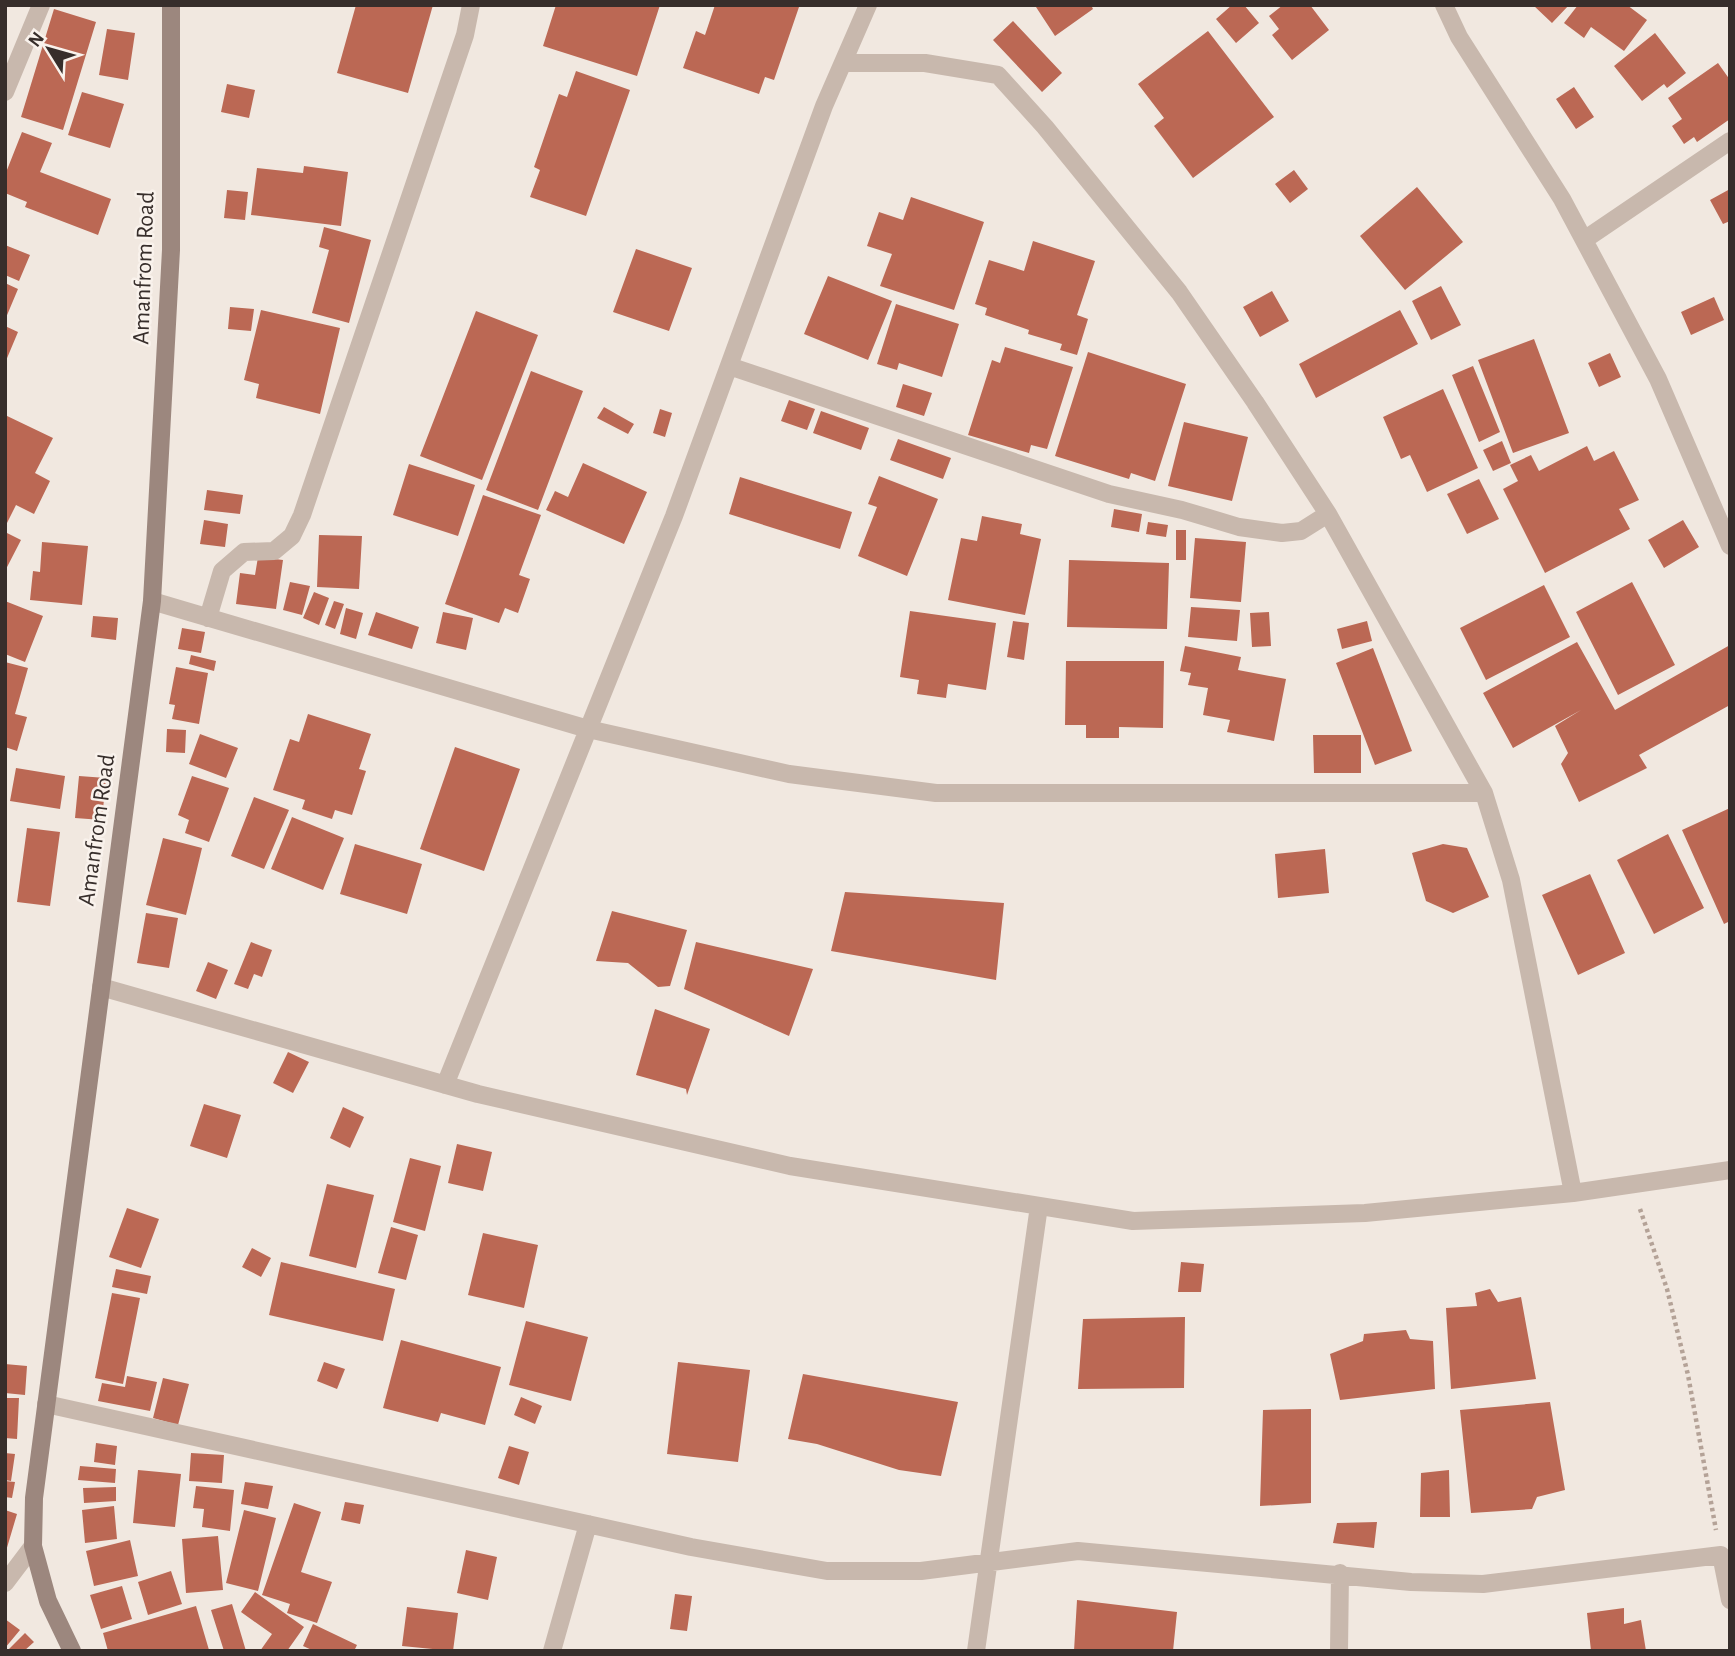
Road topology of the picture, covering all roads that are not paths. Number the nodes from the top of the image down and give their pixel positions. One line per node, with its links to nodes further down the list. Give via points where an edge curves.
1 (41, 5): 7 (street)
2 (171, 5): 13 (street, Amanfrom Road, via 171,250)
3 (471, 5): 14 (street, via 465,35 302,515 292,536 274,551 244,552 222,571)
4 (868, 5): 6 (street)
5 (1444, 5): 9 (street)
6 (845, 63): 10 (street, via 824,106); 11 (street, via 925,63 998,75 1112,206 1179,292)
7 (5, 92)
8 (1730, 141): 9 (street)
9 (1584, 240): 12 (street, via 1658,379)
10 (729, 366): 11 (street, via 1109,494 1239,527 1301,531); 15 (street)
11 (1328, 514): 16 (street)
12 (1730, 546)
13 (152, 601): 14 (street); 17 (street, Amanfrom Road)
14 (208, 618): 15 (street)
15 (588, 729): 16 (street, via 789,774 936,793); 18 (street)
16 (1484, 793): 20 (street, via 1511,880)
17 (101, 987): 18 (street); 22 (street, Amanfrom Road)
18 (445, 1085): 21 (street, via 790,1166)
19 (1730, 1170): 20 (street)
20 (1573, 1193): 21 (street, via 1365,1213 1133,1221)
21 (1040, 1206): 25 (street)
22 (46, 1404): 23 (street); 24 (street, Amanfrom Road)
23 (588, 1524): 25 (street, via 827,1571 921,1571); 30 (street)
24 (33, 1546): 27 (street); 29 (street, Amanfrom Road, via 48,1601)
25 (990, 1561): 26 (street, via 1078,1552); 31 (street)
26 (1340, 1573): 28 (street, via 1411,1582 1483,1584 1721,1555); 32 (street)
27 (5, 1583)
28 (1730, 1600)
29 (72, 1651)
30 (552, 1651)
31 (976, 1651)
32 (1339, 1651)

